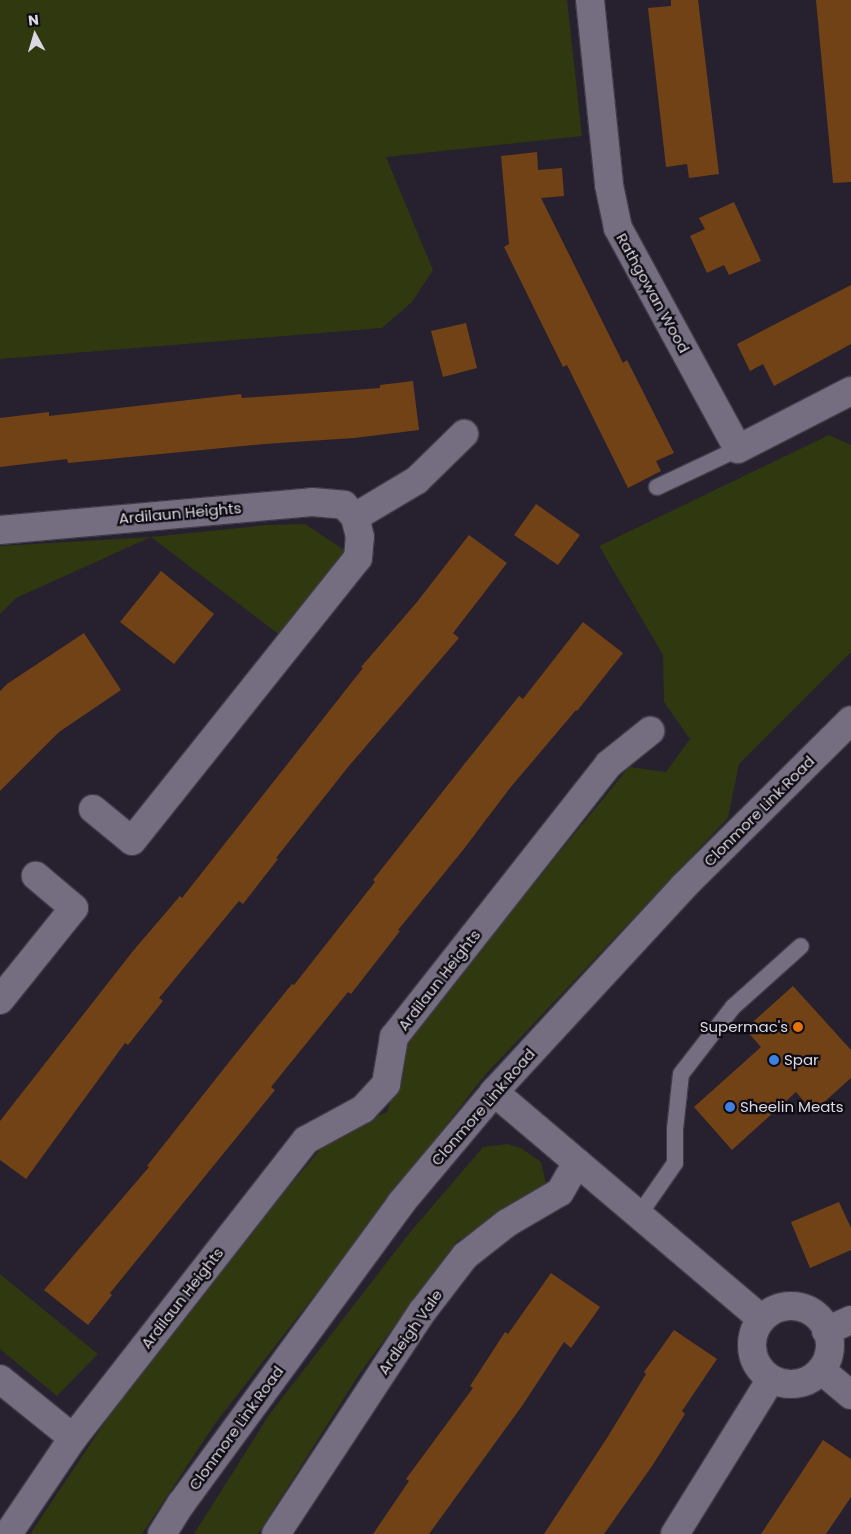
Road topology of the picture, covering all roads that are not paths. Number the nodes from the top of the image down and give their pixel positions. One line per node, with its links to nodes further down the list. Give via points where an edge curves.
1 (590, 0): 4 (street, Rathgowan Wood, via 609,185 618,228)
2 (851, 391): 4 (street)
3 (464, 434): 6 (street, via 417,480)
4 (738, 448): 5 (lane)
5 (657, 487)
6 (356, 517): 7 (street, Ardilaun Heights, via 344,504 312,502); 10 (street, via 360,537 358,558 132,841)
7 (0, 530)
8 (851, 720): 14 (street, Clonmore Link Road, via 684,886)
9 (650, 731): 24 (street, Ardilaun Heights, via 609,764 394,1036 386,1084 363,1109 306,1140)
10 (93, 809)
11 (36, 876): 13 (street, via 74,908)
12 (801, 946): 16 (lane, via 734,1007 681,1074 675,1163)
13 (0, 1000)
14 (494, 1092): 15 (street); 26 (street, Clonmore Link Road, via 402,1203)
15 (576, 1162): 16 (street); 27 (street, Ardleigh Vale, via 560,1192 507,1223 465,1256 422,1312)
16 (639, 1215): 17 (street)
17 (762, 1319): 19 (street, via 772,1311 797,1307 820,1320); 22 (street, via 755,1329 752,1352 762,1372)
18 (851, 1320): 19 (street)
19 (826, 1331): 20 (street, via 829,1351)
20 (821, 1370): 22 (street, via 813,1377 792,1384); 23 (street)
21 (0, 1379): 24 (street)
22 (771, 1379): 28 (street)
23 (851, 1395)
24 (73, 1438): 25 (street, Ardilaun Heights)
25 (8, 1534)
26 (162, 1534)
27 (276, 1534)
28 (675, 1534)

